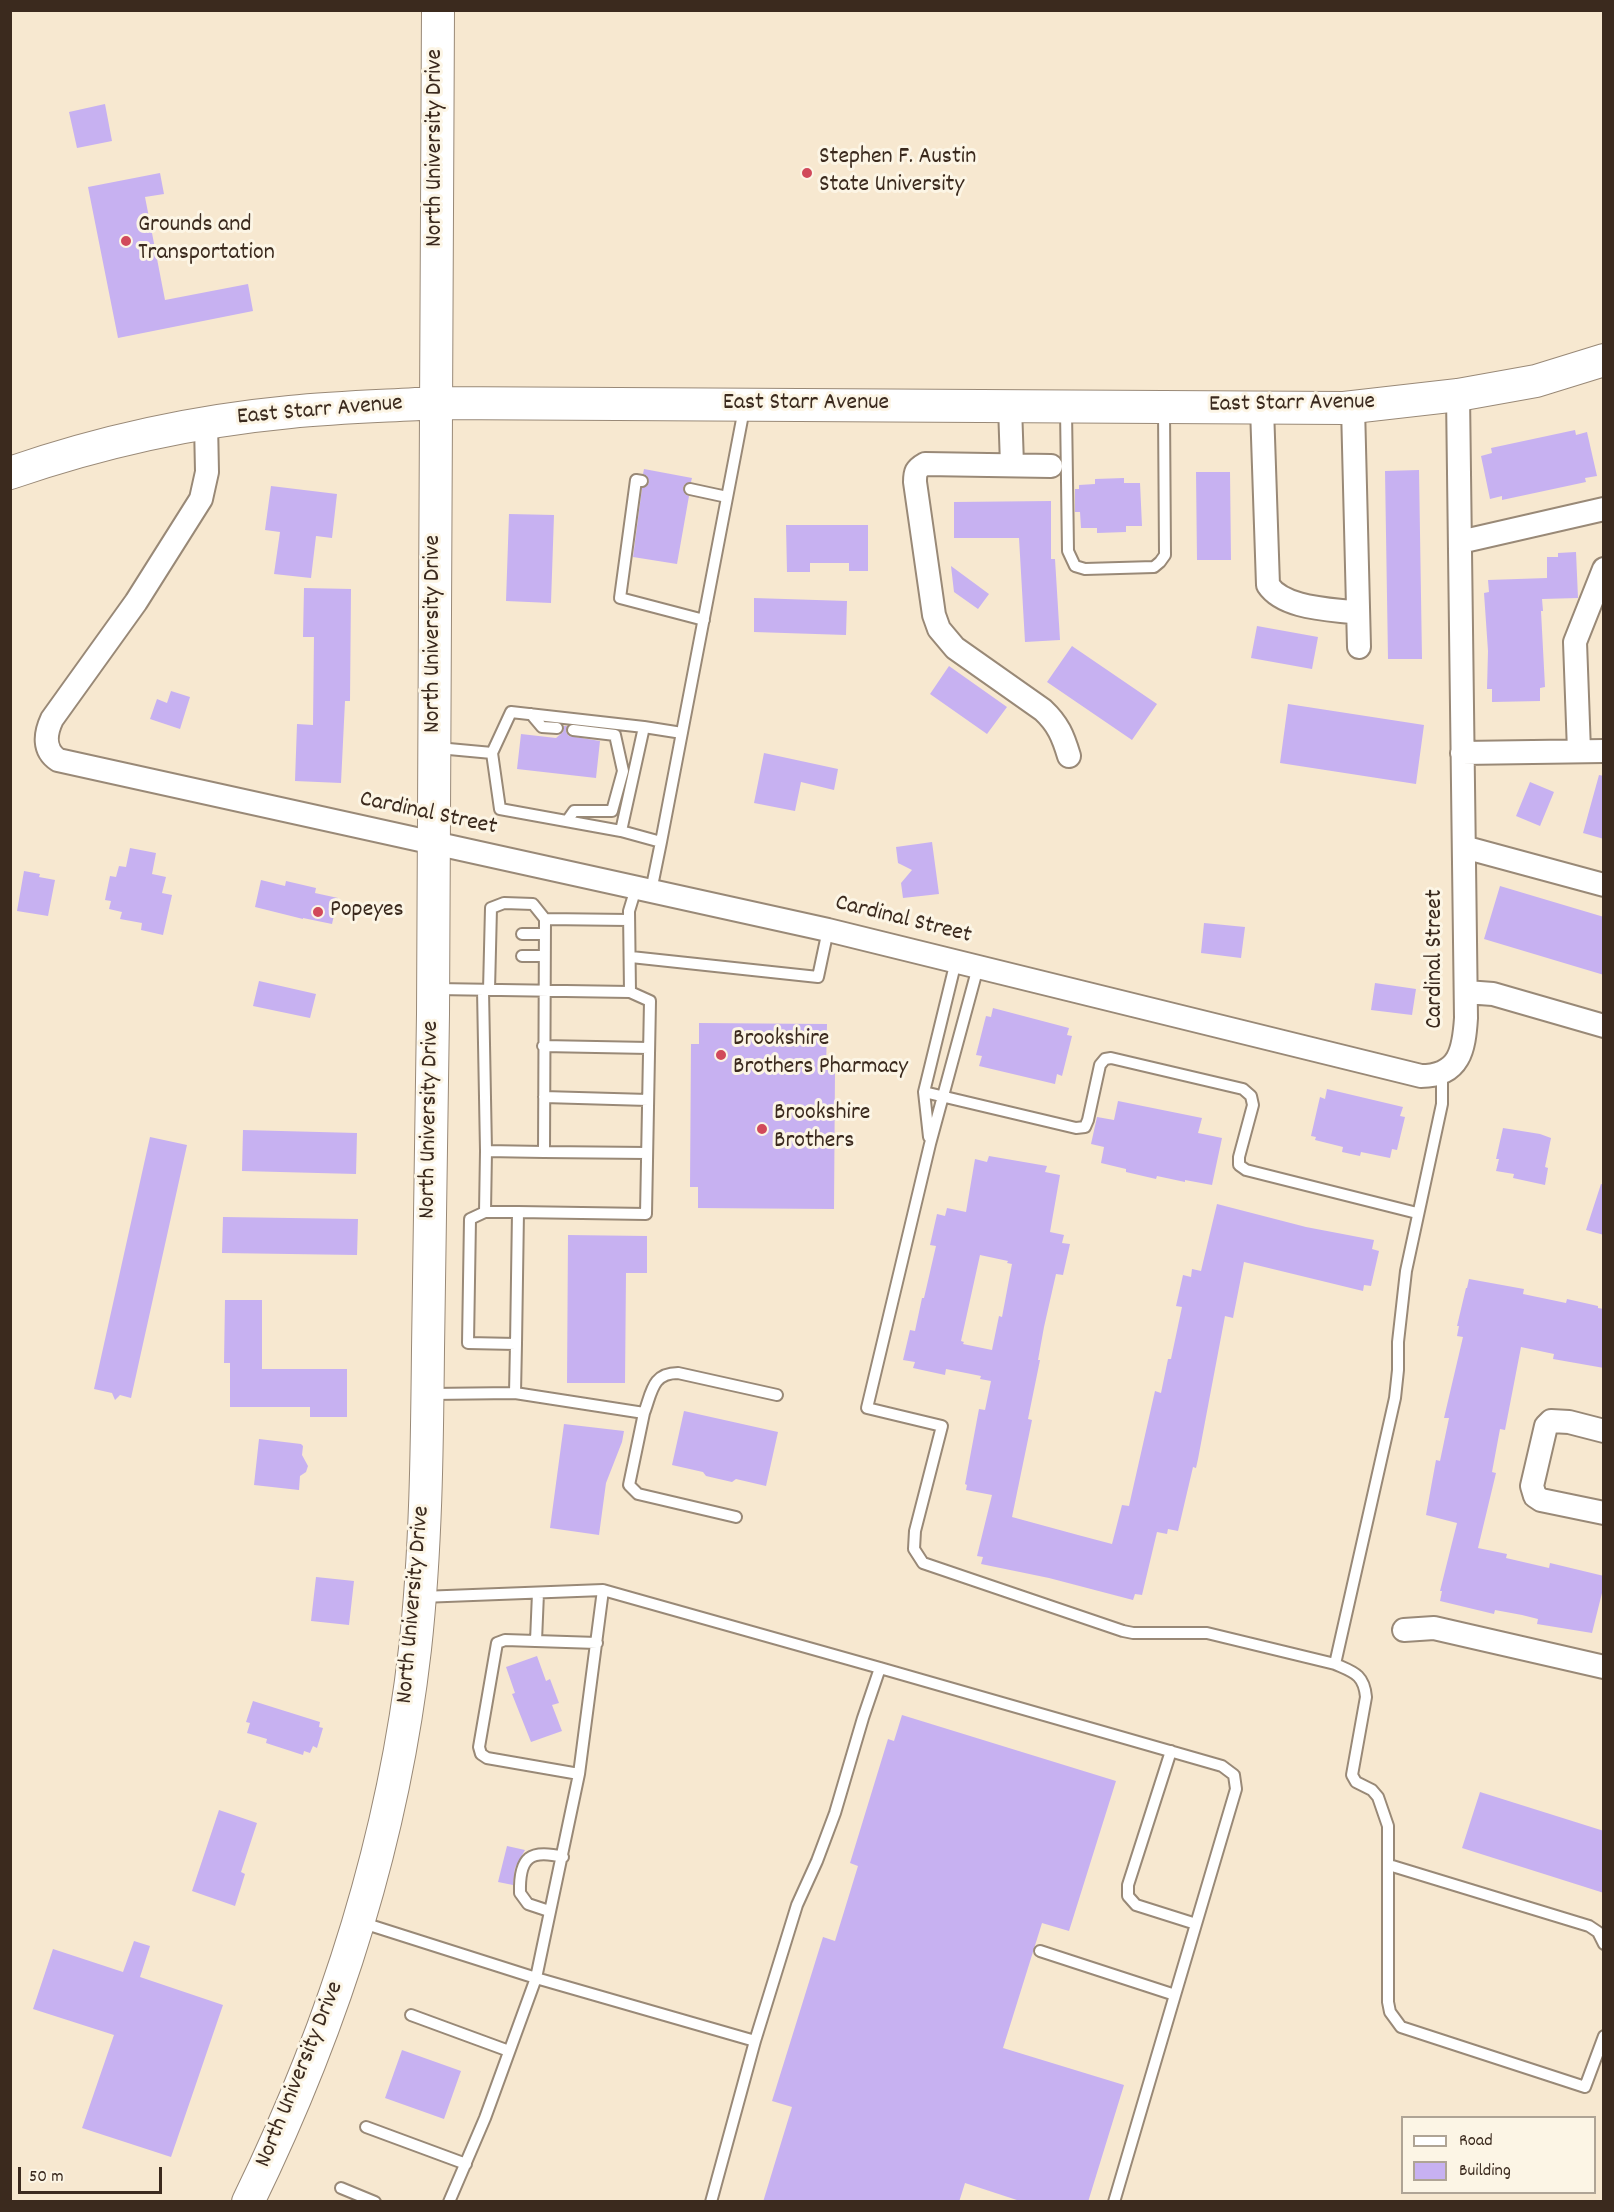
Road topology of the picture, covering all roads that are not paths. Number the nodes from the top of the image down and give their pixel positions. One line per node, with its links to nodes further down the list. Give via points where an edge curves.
1 (438, 10): 4 (main road, North University Drive)
2 (1604, 360): 3 (main road, East Starr Avenue, via 1536,381)
3 (1458, 395): 9 (main road, East Starr Avenue); 19 (street, Cardinal Street)
4 (436, 404): 5 (main road, East Starr Avenue); 11 (main road, East Starr Avenue, via 289,412); 29 (main road, North University Drive)
5 (744, 405): 6 (main road, East Starr Avenue); 17 (lane)
6 (1010, 406): 7 (main road, East Starr Avenue); 12 (street)
7 (1066, 406): 8 (main road, East Starr Avenue); 8 (lane, via 1068,551 1075,566 1085,569 1154,567 1165,555)
8 (1164, 407): 10 (main road, East Starr Avenue)
9 (1353, 407): 10 (main road, East Starr Avenue); 21 (street)
10 (1262, 408): 21 (street, via 1268,585 1276,596 1288,601)
11 (206, 423): 14 (main road, East Starr Avenue, via 99,446); 38 (street, Cardinal Street, via 207,472 201,499 136,602 52,719 46,734 48,750 66,762)
12 (1012, 465): 13 (street); 34 (street, via 935,463 925,464 915,473 933,615 955,648 1053,718)
13 (1051, 466)
14 (10, 473)
15 (642, 481): 22 (lane, via 636,480 620,598)
16 (690, 489): 17 (lane)
17 (727, 497): 22 (lane)
18 (1604, 509): 19 (street)
19 (1460, 542): 33 (street, Cardinal Street)
20 (1604, 569): 30 (street, via 1575,642)
21 (1358, 613): 23 (street)
22 (704, 620): 28 (lane)
23 (1359, 647)
24 (531, 714): 25 (lane); 26 (lane, via 542,727); 32 (lane, via 511,712)
25 (644, 727): 28 (lane); 36 (lane)
26 (557, 728)
27 (573, 730): 35 (lane, via 615,735 623,771 612,811 574,811)
28 (682, 732): 37 (lane)
29 (435, 748): 32 (lane); 38 (main road, North University Drive)
30 (1579, 751): 31 (street); 33 (street)
31 (1604, 751)
32 (492, 753): 35 (lane, via 500,809)
33 (1462, 753): 39 (street, Cardinal Street)
34 (1069, 756)
35 (567, 821): 36 (lane)
36 (621, 831): 37 (lane)
37 (661, 842): 41 (lane)
38 (435, 845): 41 (street, Cardinal Street); 52 (main road, North University Drive)
39 (1464, 849): 40 (street); 56 (street, Cardinal Street)
40 (1604, 885)
41 (644, 889): 43 (lane, via 629,911); 44 (street, Cardinal Street)
42 (544, 919): 43 (lane); 46 (lane); 53 (lane, via 533,904 504,903 491,908 495,955)
43 (629, 920): 49 (lane)
44 (828, 930): 49 (lane, via 818,977); 50 (street, Cardinal Street)
45 (522, 934): 46 (lane)
46 (544, 934): 48 (lane)
47 (522, 956): 48 (lane)
48 (544, 956): 54 (lane)
49 (631, 957): 55 (lane)
50 (956, 961): 51 (street, Cardinal Street); 61 (lane)
51 (978, 967): 60 (street, Cardinal Street, via 1421,1076); 63 (lane)
52 (433, 989): 53 (lane); 74 (main road, North University Drive)
53 (486, 990): 54 (lane); 66 (lane)
54 (543, 991): 55 (lane); 58 (lane)
55 (630, 992): 59 (lane, via 650,1000)
56 (1466, 992): 57 (street, via 1493,994); 60 (street, Cardinal Street, via 1461,1052)
57 (1604, 1026)
58 (543, 1046): 59 (lane); 62 (lane)
59 (649, 1048): 64 (lane)
60 (1442, 1073): 71 (lane, via 1442,1104)
61 (924, 1092): 63 (lane); 65 (lane)
62 (544, 1097): 64 (lane); 67 (lane)
63 (944, 1097): 65 (lane); 71 (lane, via 1076,1128 1085,1127 1088,1120 1104,1059 1232,1086 1251,1096 1239,1157 1239,1165 1246,1170)
64 (648, 1100): 68 (lane)
65 (930, 1144): 86 (lane, via 867,1408 942,1426 913,1544 923,1563 1123,1631 1207,1634)
66 (486, 1151): 67 (lane); 69 (lane)
67 (544, 1152): 68 (lane)
68 (647, 1153): 70 (lane, via 646,1214)
69 (485, 1212): 70 (lane); 72 (lane, via 470,1219 468,1343)
70 (518, 1212): 72 (lane)
71 (1417, 1213): 86 (lane, via 1406,1271 1395,1398)
72 (516, 1344): 73 (lane)
73 (515, 1393): 74 (lane); 76 (lane)
74 (428, 1394): 82 (main road, North University Drive)
75 (777, 1395): 76 (lane, via 666,1373 656,1380)
76 (644, 1413): 79 (lane, via 629,1485 638,1494)
77 (1604, 1431): 78 (street, via 1551,1421 1546,1426 1532,1486 1541,1500)
78 (1604, 1513)
79 (736, 1517)
80 (603, 1590): 81 (lane); 85 (lane); 88 (lane)
81 (538, 1593): 82 (lane); 84 (lane)
82 (420, 1598): 94 (main road, North University Drive, via 395,1771)
83 (1404, 1630): 87 (street, via 1434,1628)
84 (536, 1641): 85 (lane); 90 (lane, via 497,1642 478,1747 487,1758)
85 (597, 1643): 90 (lane)
86 (1335, 1664): 92 (lane, via 1361,1678 1365,1687 1352,1775 1356,1782 1372,1790 1382,1806 1388,1826)
87 (1604, 1667)
88 (880, 1668): 89 (lane); 102 (lane, via 835,1813 797,1905)
89 (1171, 1750): 95 (lane, via 1222,1766 1234,1774 1236,1789); 95 (lane, via 1128,1885 1128,1896 1136,1905)
90 (579, 1774): 91 (lane)
91 (562, 1857): 93 (lane); 93 (lane, via 535,1853 523,1870 520,1893 528,1904)
92 (1389, 1864): 96 (lane, via 1589,1926 1598,1932); 101 (lane, via 1388,2002 1401,2027 1585,2087)
93 (549, 1911): 98 (lane)
94 (359, 1922): 98 (lane); 107 (main road, North University Drive, via 304,2080)
95 (1196, 1923): 99 (lane)
96 (1604, 1944)
97 (1040, 1951): 99 (lane)
98 (536, 1978): 102 (lane); 103 (lane)
99 (1176, 1995): 111 (lane)
100 (411, 2016): 103 (lane)
101 (1604, 2036)
102 (755, 2041): 110 (lane)
103 (509, 2051): 105 (lane)
104 (366, 2127): 105 (lane)
105 (466, 2164): 109 (lane)
106 (341, 2188): 108 (lane)
107 (248, 2202)
108 (375, 2202)
109 (449, 2202)
110 (711, 2202)
111 (1114, 2202)

